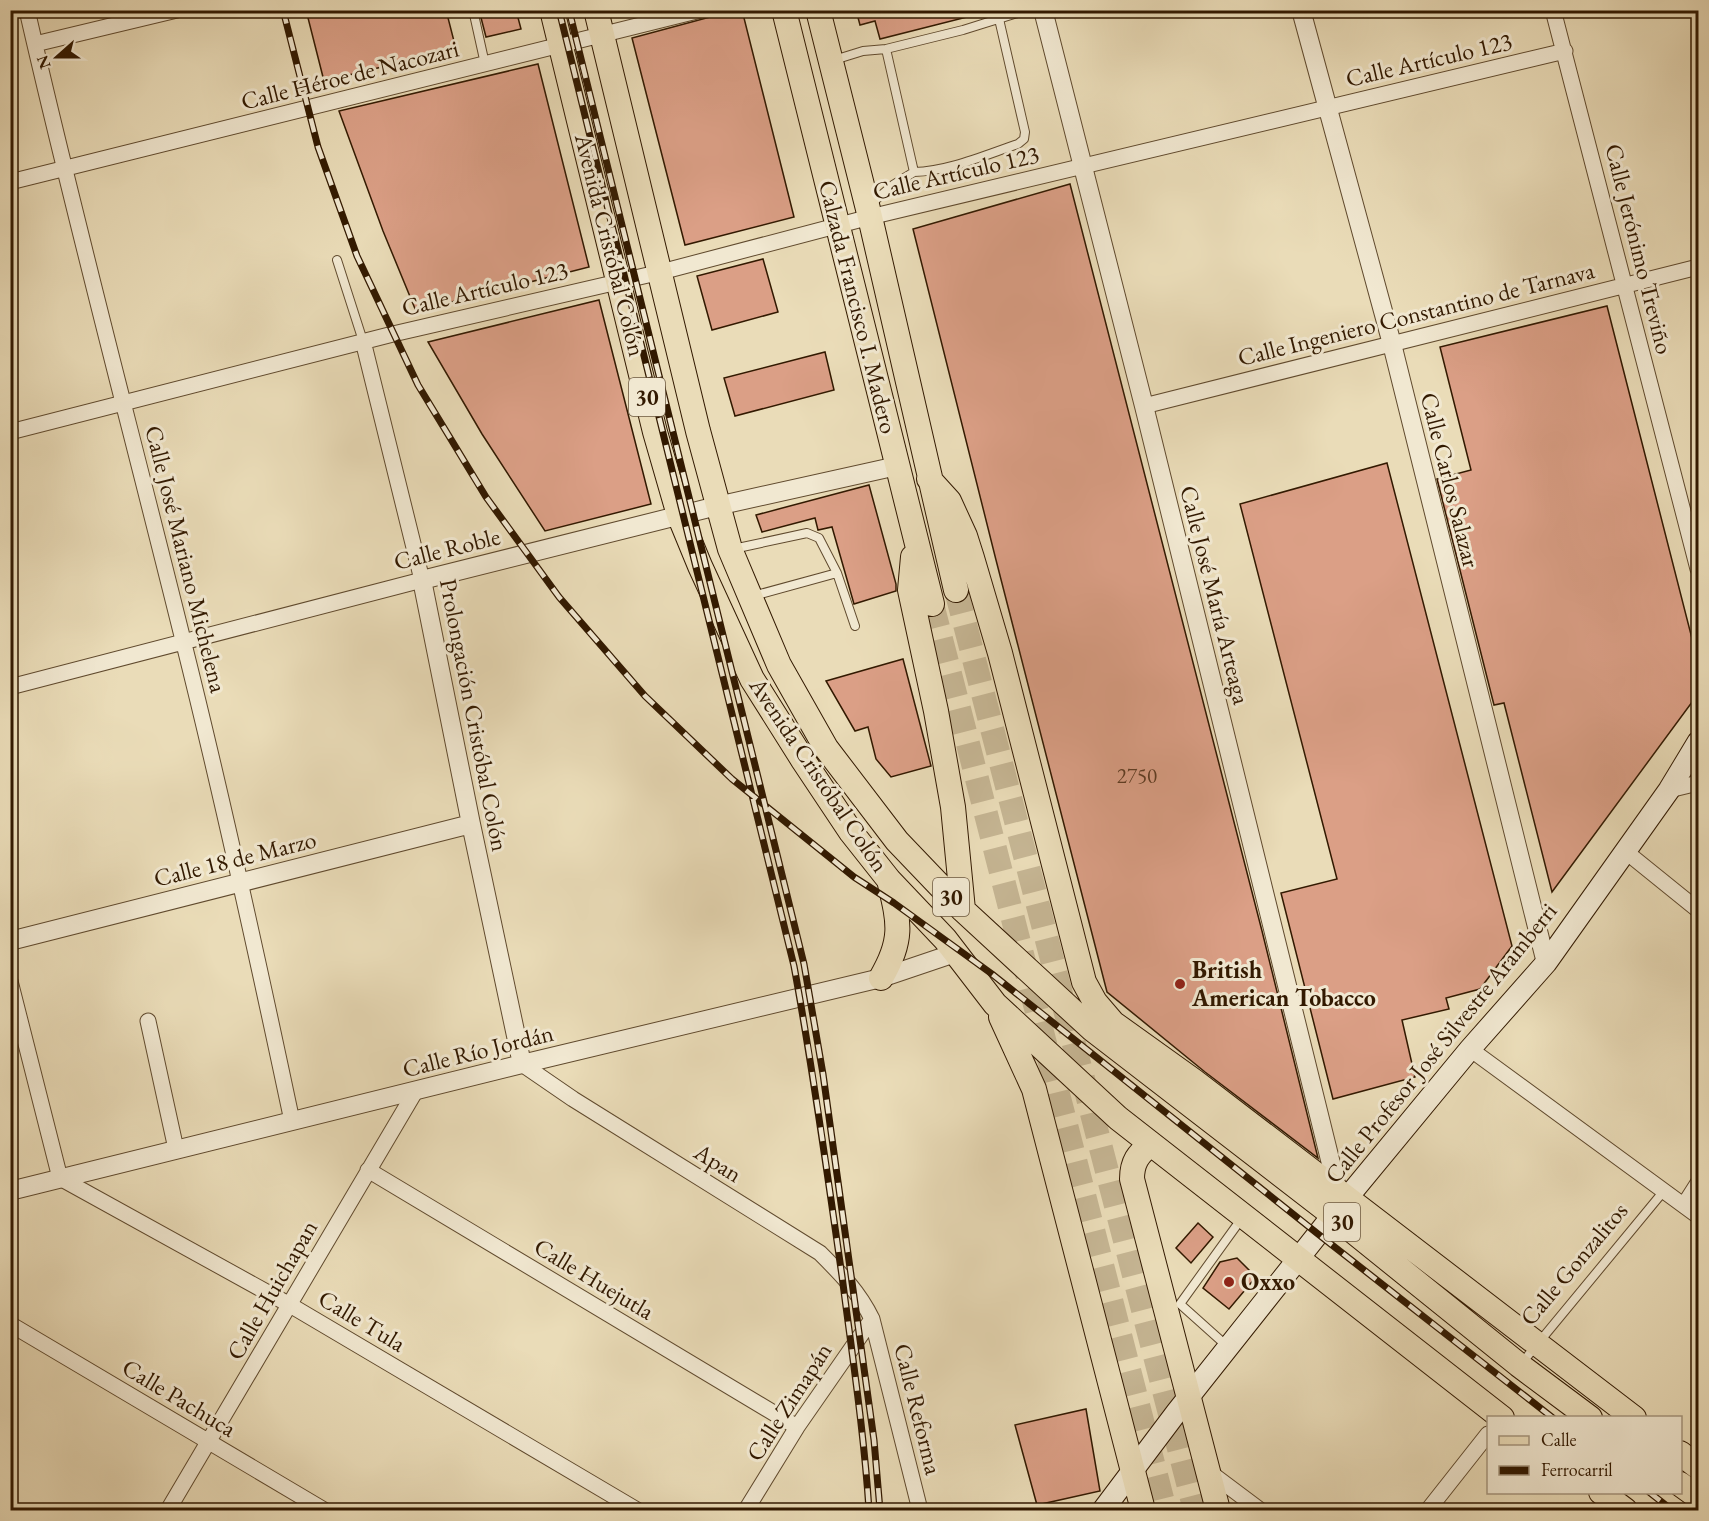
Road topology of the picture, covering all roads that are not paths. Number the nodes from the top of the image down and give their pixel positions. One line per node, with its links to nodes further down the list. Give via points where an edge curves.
1 (27, 10): 15 (street, Calle José Mariano Michelena)
2 (177, 10): 15 (street)
3 (473, 10): 20 (lane)
4 (552, 10): 16 (main road, Avenida Cristóbal Colón / 30)
5 (596, 10): 14 (main road, Avenida Cristóbal Colón / 30)
6 (701, 10): 14 (street, Calle Héroe de Nacozari)
7 (784, 10): 27 (main road, Calzada Francisco I. Madero)
8 (818, 10): 19 (main road, Calzada Francisco I. Madero)
9 (1027, 10): 13 (lane)
10 (1043, 10): 22 (street, Calle José María Arteaga)
11 (1302, 10): 21 (street, Calle Carlos Salazar)
12 (1553, 10): 18 (street, Calle Jerónimo Treviño)
13 (999, 19): 17 (lane); 24 (lane, via 1024,139 955,164)
14 (602, 35): 16 (street, Calle Héroe de Nacozari); 30 (main road, Avenida Cristóbal Colón / 30)
15 (35, 44): 23 (street, Calle José Mariano Michelena)
16 (560, 46): 20 (street, Calle Héroe de Nacozari); 31 (main road, Avenida Cristóbal Colón / 30)
17 (886, 49): 19 (lane); 24 (lane)
18 (1565, 51): 21 (street, Calle Artículo 123); 32 (street, Calle Jerónimo Treviño)
19 (831, 61): 26 (main road, Calzada Francisco I. Madero)
20 (485, 64): 23 (street, Calle Héroe de Nacozari)
21 (1328, 108): 22 (street, Calle Artículo 123); 34 (street, Calle Carlos Salazar)
22 (1082, 166): 26 (street, Calle Artículo 123); 36 (street, Calle José María Arteaga)
23 (63, 169): 25 (street, Calle Héroe de Nacozari); 35 (street, Calle José Mariano Michelena)
24 (914, 171): 26 (lane, via 893,185)
25 (10, 182)
26 (868, 212): 27 (street, Calle Artículo 123); 39 (main road, Calzada Francisco I. Madero)
27 (838, 225): 30 (street, Calle Artículo 123); 38 (main road, Calzada Francisco I. Madero)
28 (337, 260): 33 (lane)
29 (1698, 267): 32 (street, Calle Ingeniero Constantino de Tarnava)
30 (661, 272): 31 (street, Calle Artículo 123); 40 (main road, Avenida Cristóbal Colón / 30)
31 (619, 281): 33 (street, Calle Artículo 123); 41 (main road, Avenida Cristóbal Colón / 30)
32 (1625, 285): 34 (street, Calle Ingeniero Constantino de Tarnava); 44 (street, Calle Jerónimo Treviño)
33 (363, 341): 35 (street, Calle Artículo 123); 46 (street, Prolongación Cristóbal Colón)
34 (1392, 344): 36 (street, Calle Ingeniero Constantino de Tarnava); 66 (street, Calle Carlos Salazar)
35 (123, 404): 37 (street, Calle Artículo 123); 51 (street, Calle José Mariano Michelena)
36 (1144, 406): 82 (street, Calle José María Arteaga)
37 (10, 432)
38 (897, 466): 40 (street, Calle Roble); 42 (main road, Calzada Francisco I. Madero)
39 (929, 479): 47 (main road, Calzada Francisco I. Madero); 82 (main road, via 948,501 972,558 1084,982 1095,1002 1113,1023 1194,1082)
40 (717, 506): 41 (street, Calle Roble); 43 (main road, Avenida Cristóbal Colón / 30)
41 (679, 515): 46 (street, Calle Roble); 55 (main road, Avenida Cristóbal Colón / 30, via 752,679)
42 (916, 540): 49 (main road, Calzada Francisco I. Madero); 62 (main road, via 910,590 953,807)
43 (730, 549): 45 (lane, via 814,534); 48 (main road, Avenida Cristóbal Colón / 30)
44 (1698, 569)
45 (837, 573): 48 (lane); 50 (lane)
46 (422, 580): 51 (street, Calle Roble); 58 (street, Prolongación Cristóbal Colón)
47 (956, 590)
48 (749, 598): 54 (main road, Avenida Cristóbal Colón / 30, via 779,665)
49 (932, 604)
50 (855, 626)
51 (184, 641): 52 (street, Calle Roble); 61 (street, Calle José Mariano Michelena)
52 (10, 687)
53 (1698, 742): 57 (main road, Calle Profesor José Silvestre Aramberri)
54 (826, 748): 55 (main road); 62 (main road, Avenida Cristóbal Colón / 30, via 897,840)
55 (803, 760): 60 (main road, Avenida Cristóbal Colón / 30)
56 (1698, 783): 57 (street)
57 (1669, 790): 59 (main road, Calle Profesor José Silvestre Aramberri)
58 (471, 824): 61 (street, Calle 18 de Marzo); 72 (street, Prolongación Cristóbal Colón)
59 (1624, 851): 63 (street); 66 (main road, Calle Profesor José Silvestre Aramberri)
60 (889, 880): 65 (main road, Avenida Cristóbal Colón / 30); 67 (main road, via 898,922 897,945)
61 (242, 882): 64 (street, Calle 18 de Marzo); 74 (street, Calle José Mariano Michelena)
62 (963, 910): 82 (main road, Avenida Cristóbal Colón / 30, via 1092,1029)
63 (1698, 910)
64 (10, 940)
65 (955, 953): 67 (street, Calle Río Jordán); 69 (main road, Avenida Cristóbal Colón / 30)
66 (1546, 963): 71 (main road, Calle Profesor José Silvestre Aramberri)
67 (881, 978): 72 (street, Calle Río Jordán)
68 (10, 981): 78 (street)
69 (995, 1004): 75 (main road, Avenida Cristóbal Colón / 30); 103 (main road, via 1034,1089)
70 (148, 1021): 76 (street)
71 (1470, 1049): 81 (street); 82 (main road, Calle Profesor José Silvestre Aramberri)
72 (522, 1064): 73 (street, Calle Río Jordán); 89 (street, Apan, via 820,1254 853,1286)
73 (414, 1092): 74 (street, Calle Río Jordán); 77 (street, Calle Huichapan)
74 (292, 1121): 76 (street, Calle Río Jordán)
75 (1151, 1144): 85 (main road, 30); 88 (main road, via 1135,1161 1132,1179)
76 (176, 1149): 78 (street, Calle Río Jordán)
77 (368, 1170): 87 (street, Calle Huichapan); 98 (street, Calle Huejutla)
78 (60, 1178): 80 (street, Calle Río Jordán); 87 (street, Calle Tula)
79 (1698, 1183): 83 (street)
80 (10, 1191)
81 (1663, 1191): 83 (street); 91 (lane, Calle Gonzalitos)
82 (1339, 1202): 86 (main road, Calle Profesor José Silvestre Aramberri); 91 (main road, 30); 93 (main road, 30)
83 (1684, 1205): 84 (street)
84 (1698, 1216)
85 (1243, 1217): 86 (main road, 30); 88 (lane)
86 (1298, 1260): 92 (main road, Calle Profesor José Silvestre Aramberri); 95 (main road, 30)
87 (290, 1305): 100 (street, Calle Huichapan); 110 (street, Calle Tula)
88 (1174, 1311): 92 (lane); 94 (main road)
89 (872, 1319): 98 (street, Calle Zimapán); 112 (street, Calle Reforma)
90 (10, 1324): 100 (street, Calle Pachuca)
91 (1537, 1343): 93 (lane, Calle Gonzalitos); 97 (main road, 30)
92 (1229, 1348): 94 (main road, Calle Profesor José Silvestre Aramberri)
93 (1520, 1365): 96 (main road, 30)
94 (1189, 1399): 103 (main road, Calle Profesor José Silvestre Aramberri); 104 (main road)
95 (1499, 1416)
96 (1587, 1416)
97 (1631, 1416)
98 (797, 1427): 111 (street, Calle Zimapán)
99 (1487, 1435): 117 (street)
100 (209, 1442): 108 (street, Calle Huichapan); 109 (street, Calle Pachuca)
101 (1682, 1455): 102 (main road)
102 (1698, 1467)
103 (1132, 1471): 113 (main road, Calle Profesor José Silvestre Aramberri); 114 (main road)
104 (1208, 1471): 115 (main road); 116 (street)
105 (1682, 1485): 107 (main road)
106 (1604, 1494): 118 (main road)
107 (1698, 1497)
108 (168, 1510)
109 (324, 1510)
110 (636, 1510)
111 (746, 1510)
112 (920, 1510)
113 (1102, 1510)
114 (1143, 1510)
115 (1218, 1510)
116 (1260, 1510)
117 (1428, 1510)
118 (1625, 1510)

